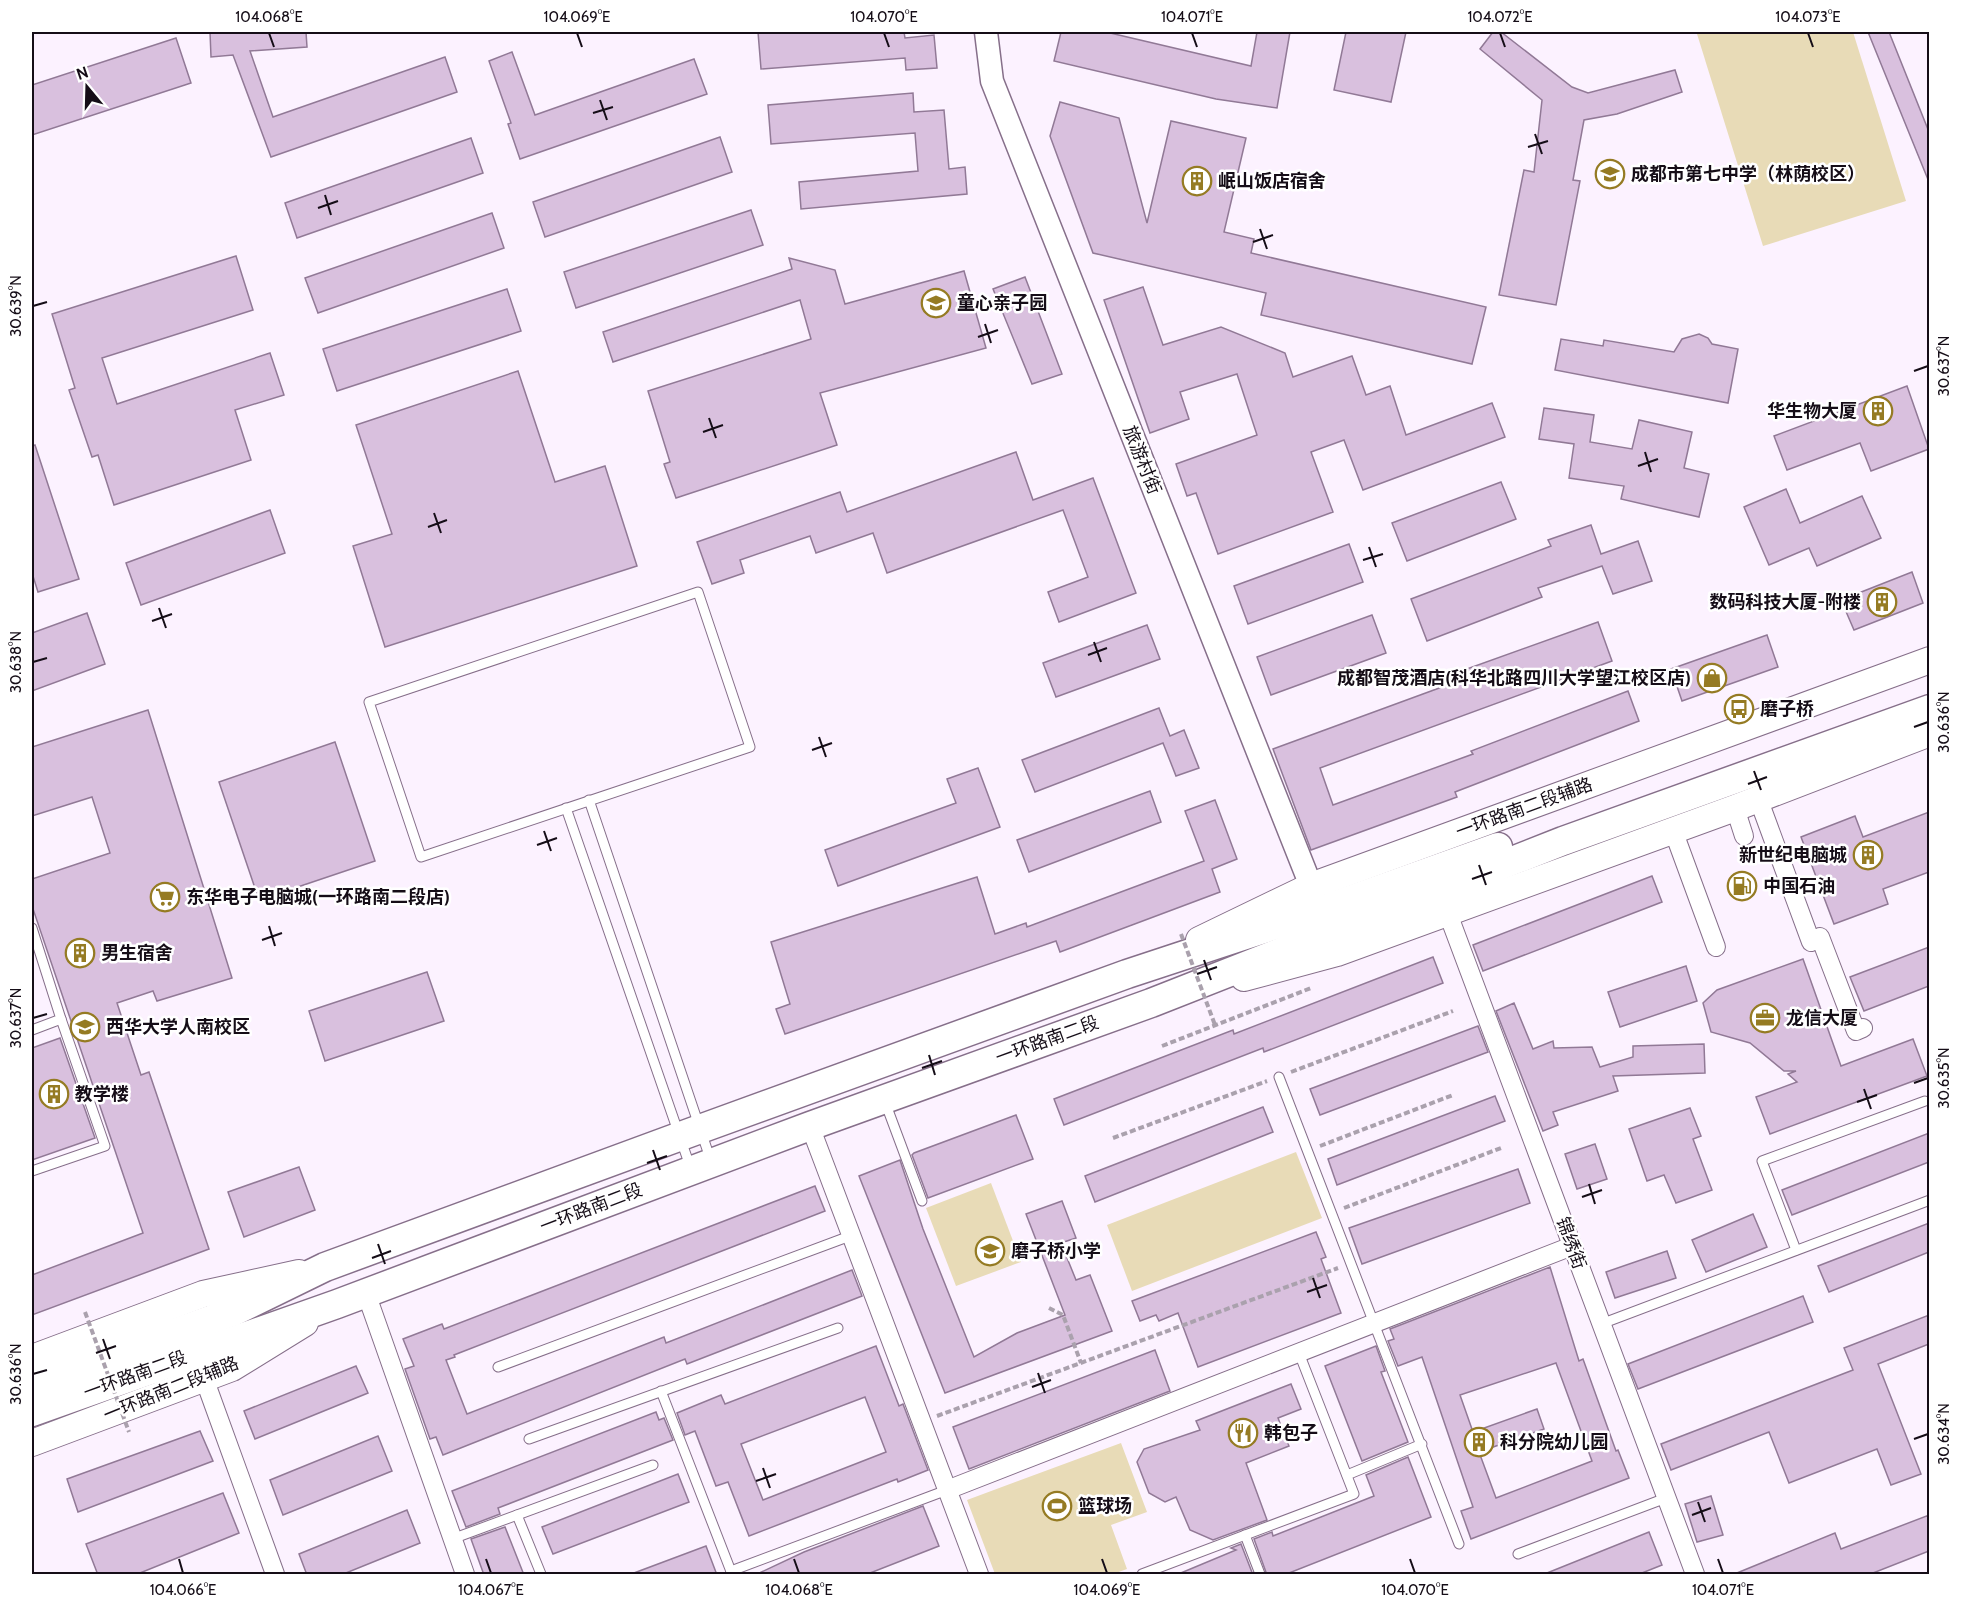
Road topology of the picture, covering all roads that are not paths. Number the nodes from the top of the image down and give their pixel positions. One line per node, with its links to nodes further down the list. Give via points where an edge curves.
1 (986, 32): 11 (street, 旅游村街, via 992,81)
2 (1929, 660): 11 (main road, 一环路南二段辅路)
3 (1929, 693): 15 (main road, 一环路南二段, via 1330,907)
4 (1929, 710): 16 (main road, 一环路南二段, via 1563,841)
5 (1929, 733): 7 (main road)
6 (589, 800): 8 (lane); 8 (lane, via 750,747 698,592 369,702 421,857); 24 (lane)
7 (1746, 803): 9 (main road); 10 (street); 18 (street, via 1811,942 1820,938 1856,1031)
8 (566, 808): 24 (lane)
9 (1673, 830): 12 (main road); 14 (street)
10 (1744, 836)
11 (1311, 886): 15 (main road, 一环路南二段辅路)
12 (1447, 911): 16 (main road, via 1337,953); 30 (street, 锦绣街)
13 (32, 928): 17 (lane)
14 (1716, 947)
15 (1127, 974): 24 (main road, 一环路南二段)
16 (1151, 1003): 21 (main road, 一环路南二段)
17 (61, 1019): 19 (lane); 26 (lane, via 105,1146)
18 (1863, 1028)
19 (32, 1030)
20 (1279, 1077): 35 (lane)
21 (884, 1100): 23 (main road, 一环路南二段); 28 (lane)
22 (1925, 1101): 31 (lane, via 1762,1161)
23 (810, 1126): 25 (main road, 一环路南二段); 29 (street)
24 (690, 1132): 25 (lane); 25 (lane); 32 (main road, 一环路南二段)
25 (702, 1167): 33 (main road, 一环路南二段)
26 (32, 1171)
27 (1929, 1200): 31 (lane)
28 (922, 1201)
29 (850, 1236): 40 (lane); 50 (street)
30 (1572, 1246): 35 (street); 36 (street, 锦绣街)
31 (1796, 1250): 36 (lane)
32 (325, 1267): 39 (main road, via 202,1294); 42 (main road, 一环路南二段, via 235,1311)
33 (366, 1293): 34 (main road, 一环路南二段); 54 (street)
34 (337, 1304): 41 (main road, 一环路南二段辅路, via 232,1368); 44 (main road, 一环路南二段)
35 (1376, 1323): 38 (street); 47 (lane)
36 (1601, 1324): 51 (street, 锦绣街)
37 (838, 1328): 43 (lane)
38 (1299, 1353): 49 (lane); 50 (street)
39 (32, 1358)
40 (498, 1366)
41 (204, 1378): 46 (main road, 一环路南二段辅路); 58 (street)
42 (32, 1384)
43 (661, 1391): 45 (lane); 57 (lane)
44 (32, 1412)
45 (529, 1439)
46 (32, 1443)
47 (1422, 1444): 49 (lane); 55 (lane)
48 (653, 1465): 52 (lane)
49 (1347, 1474): 53 (lane, via 1354,1494)
50 (947, 1490): 57 (lane); 61 (street)
51 (1666, 1498): 56 (lane); 64 (street, 锦绣街)
52 (517, 1515): 54 (lane); 60 (lane)
53 (1245, 1535): 62 (lane); 63 (lane)
54 (452, 1539): 59 (street)
55 (1459, 1544)
56 (1518, 1554)
57 (731, 1573)
58 (275, 1575)
59 (465, 1575)
60 (541, 1575)
61 (979, 1575)
62 (1142, 1575)
63 (1260, 1575)
64 (1695, 1575)

